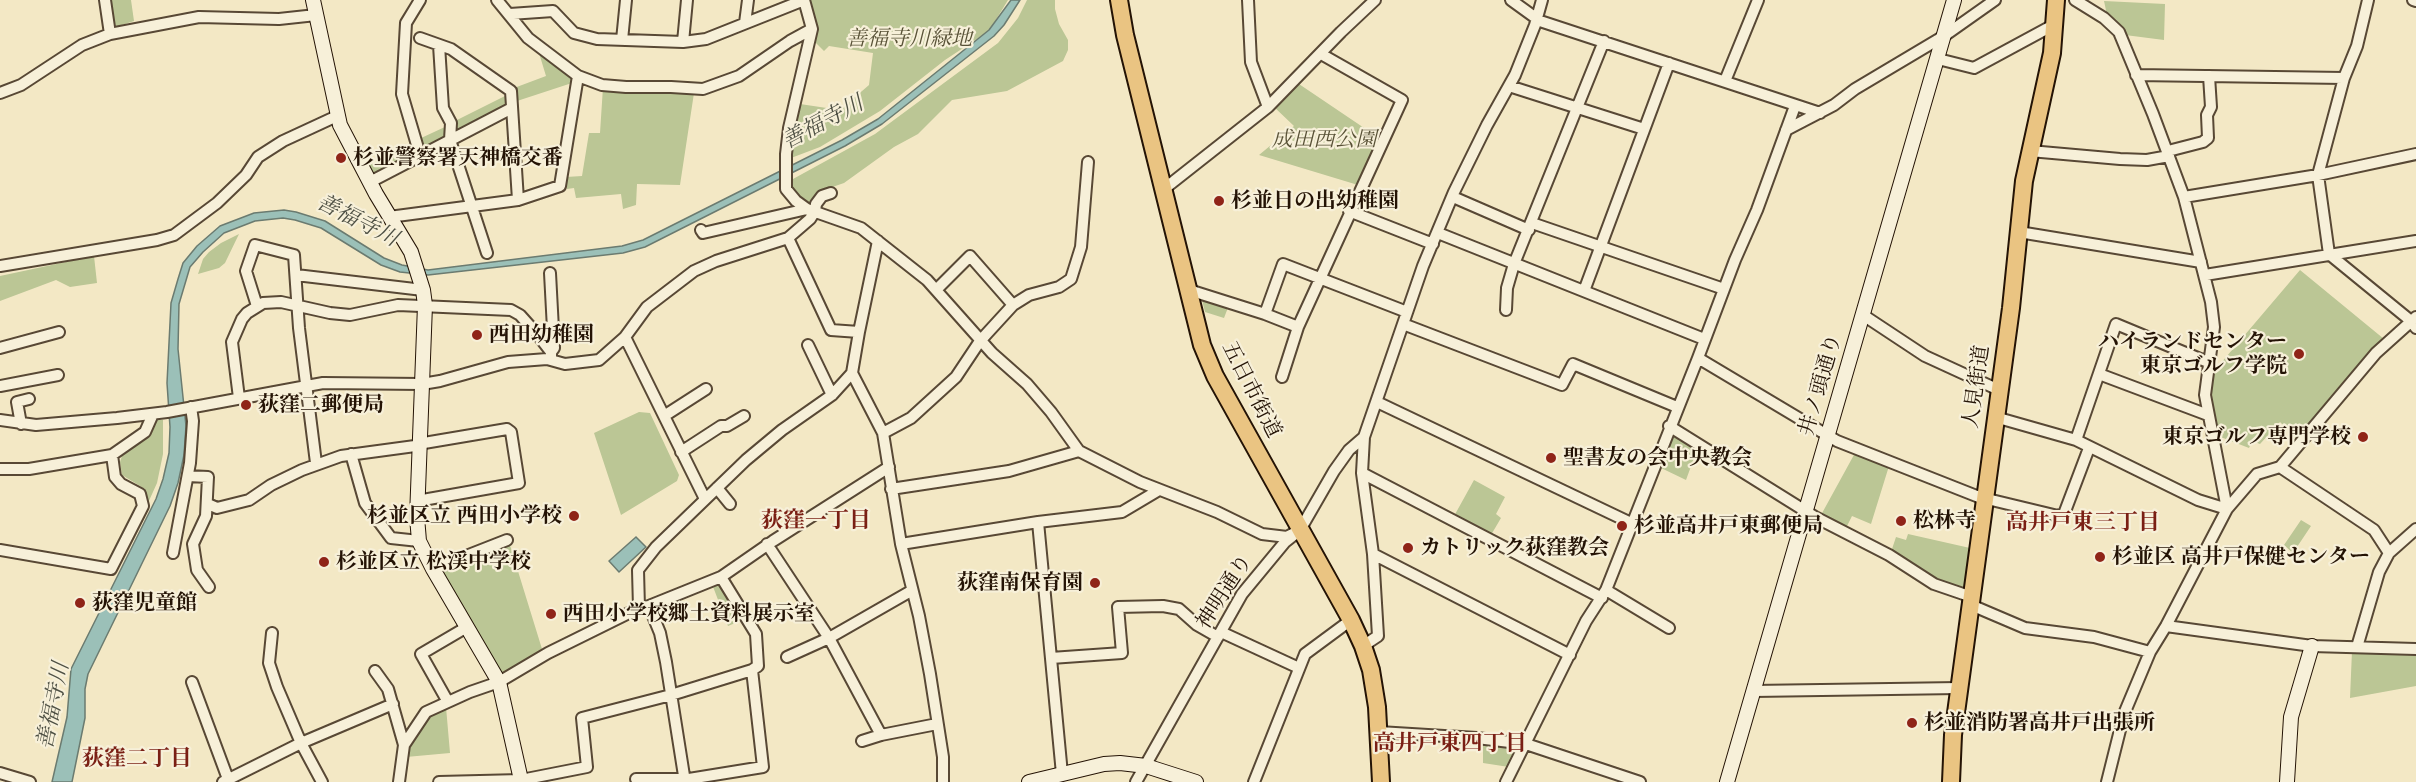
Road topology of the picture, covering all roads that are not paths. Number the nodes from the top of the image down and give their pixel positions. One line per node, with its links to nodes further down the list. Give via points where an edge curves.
1 (105, 0): 27 (street)
2 (313, 0): 22 (street)
3 (420, 0): 56 (street, via 406,23 402,94)
4 (497, 0): 21 (street)
5 (626, 0): 30 (street)
6 (687, 0): 32 (street)
7 (748, 0): 24 (street)
8 (804, 0): 24 (street); 26 (street)
9 (1119, 0): 60 (main road, 五日市街道)
10 (1248, 0): 45 (street, via 1251,62)
11 (1375, 0): 20 (street)
12 (1511, 0): 23 (street)
13 (1542, 0): 23 (street)
14 (1758, 0): 41 (street)
15 (1954, 0): 28 (street, 井ノ頭通り)
16 (1995, 0): 28 (street)
17 (2056, 0): 53 (main road, 人見街道, via 2052,52)
18 (2075, 0): 37 (street, via 2119,32)
19 (2368, 0): 40 (street, via 2357,46)
20 (1363, 4): 34 (street)
21 (510, 14): 30 (street, via 553,11 580,36); 38 (street, via 528,38)
22 (316, 15): 27 (street, via 279,19 199,17); 49 (street)
23 (1537, 19): 31 (street); 42 (street)
24 (745, 23): 32 (street, via 706,39)
25 (2048, 28): 35 (street, via 1974,68)
26 (812, 29): 38 (street, via 739,76 703,89 602,85); 66 (street, via 789,128 786,160 786,189)
27 (110, 34): 43 (street, via 82,45 21,85)
28 (1944, 36): 35 (street, 井ノ頭通り); 48 (street)
29 (420, 38): 33 (street)
30 (622, 40): 32 (street)
31 (1604, 41): 36 (street); 47 (street)
32 (683, 42)
33 (439, 45): 46 (street, via 451,49 511,91); 52 (street, via 443,108 451,123)
34 (1321, 54): 45 (street); 67 (street, via 1402,100)
35 (1938, 59): 99 (street, 井ノ頭通り)
36 (1669, 63): 41 (street); 50 (street)
37 (2136, 75): 39 (street); 54 (street)
38 (578, 76): 64 (street, via 560,186)
39 (2210, 76): 40 (street); 54 (street, via 2208,138)
40 (2344, 78): 58 (street)
41 (1725, 81): 44 (street)
42 (1509, 86): 47 (street); 62 (street)
43 (0, 93)
44 (1795, 106): 48 (street); 51 (street)
45 (1268, 107): 60 (street)
46 (512, 108): 52 (street); 64 (street)
47 (1577, 109): 50 (street); 69 (street)
48 (1820, 113): 51 (street)
49 (337, 116): 59 (street); 82 (street, via 258,157 217,204 174,235)
50 (1644, 129): 77 (street)
51 (1785, 130): 88 (street)
52 (450, 140): 56 (street); 65 (street)
53 (2030, 151): 54 (street, via 2147,160); 71 (main road, 人見街道)
54 (2169, 154): 63 (street)
55 (2416, 154): 58 (street)
56 (420, 155): 59 (street)
57 (1088, 162): 93 (street, via 1081,247 1071,279)
58 (2318, 175): 63 (street); 79 (street)
59 (370, 182): 68 (street)
60 (1164, 189): 90 (main road, 五日市街道)
61 (831, 193): 66 (street, via 822,196)
62 (1453, 197): 69 (street); 72 (street)
63 (2184, 197): 80 (street)
64 (518, 200): 65 (street)
65 (470, 206): 68 (street); 78 (street)
66 (811, 210): 70 (street, via 702,233); 73 (street, via 810,219); 74 (street, via 861,228)
67 (1349, 211): 76 (street); 86 (street)
68 (390, 217): 87 (street, via 414,259)
69 (1530, 226): 77 (street); 81 (street)
70 (701, 230)
71 (2019, 232): 80 (street); 121 (main road, 人見街道)
72 (1438, 233): 76 (street); 81 (street)
73 (788, 238): 104 (street, via 831,330); 105 (street, via 694,271 647,307)
74 (878, 241): 89 (street); 104 (street)
75 (2416, 241): 79 (street)
76 (1432, 244): 97 (street)
77 (1600, 248): 88 (street); 91 (street)
78 (487, 253)
79 (2329, 254): 85 (street); 100 (street)
80 (2201, 262): 85 (street)
81 (1514, 264): 91 (street); 96 (street)
82 (0, 266)
83 (550, 273): 110 (street, via 554,348)
84 (296, 275): 87 (street); 92 (street); 94 (street, via 294,255 255,245 246,271)
85 (2205, 275): 112 (street, via 2214,327)
86 (1319, 279): 97 (street); 98 (street, via 1282,264); 102 (street)
87 (422, 287): 95 (street)
88 (1724, 289): 106 (street)
89 (936, 290): 93 (street, via 970,256); 107 (street)
90 (1189, 290): 98 (street); 165 (main road, 五日市街道, via 1202,345 1215,376)
91 (1584, 291): 106 (street)
92 (298, 305): 94 (street, via 282,302); 95 (street, via 350,315 398,305); 119 (street)
93 (1013, 305): 107 (street)
94 (257, 306): 123 (street, via 242,319 232,342)
95 (425, 307): 110 (street, via 511,310 520,315); 117 (street)
96 (1506, 310)
97 (1407, 312): 101 (street)
98 (1265, 314): 102 (street)
99 (1863, 315): 121 (street, via 1925,356); 137 (street, 井ノ頭通り)
100 (2414, 322): 148 (street, via 2376,352)
101 (1403, 324): 125 (street); 127 (street, via 1562,385 1573,364)
102 (1298, 327): 116 (street)
103 (59, 332): 109 (street)
104 (859, 332): 113 (street)
105 (625, 337): 110 (street, via 599,360 565,364); 130 (street)
106 (1704, 339): 111 (street)
107 (980, 341): 136 (street, via 950,383 910,418); 142 (street, via 1027,384)
108 (808, 345): 122 (street)
109 (0, 348)
110 (551, 356): 117 (street, via 508,362)
111 (1698, 358): 127 (street); 137 (street)
112 (2210, 363): 114 (street, via 2116,324); 129 (street, via 2205,395)
113 (852, 373): 122 (street); 136 (street)
114 (2099, 374): 129 (street); 139 (street)
115 (58, 375): 118 (street)
116 (1282, 377)
117 (422, 384): 119 (street); 140 (street)
118 (0, 386)
119 (307, 386): 123 (street); 146 (street)
120 (706, 389): 130 (street)
121 (1999, 390): 132 (main road, 人見街道)
122 (832, 395): 152 (street, via 782,430)
123 (239, 398): 126 (street)
124 (30, 399): 134 (street, via 17,402)
125 (1377, 402): 138 (street); 163 (street)
126 (190, 407): 128 (street); 151 (street)
127 (1677, 407): 135 (street)
128 (153, 414): 134 (street); 145 (street, via 139,439)
129 (2208, 415): 160 (street)
130 (664, 416): 143 (street)
131 (744, 416): 143 (street)
132 (1995, 417): 139 (street); 155 (main road, 人見街道)
133 (0, 420): 134 (street)
134 (21, 424)
135 (1669, 426): 161 (street); 163 (street)
136 (883, 433): 147 (street)
137 (1828, 435): 155 (street); 161 (street, 井ノ頭通り)
138 (1364, 436): 150 (street); 165 (street, 神明通り, via 1338,466)
139 (2076, 440): 141 (street)
140 (420, 444): 144 (street); 157 (street); 157 (street, via 507,429 511,432 519,483)
141 (2089, 448): 155 (street, via 2064,514 2058,516); 160 (street, via 2198,501)
142 (1078, 451): 153 (street, via 1009,471); 154 (street)
143 (681, 452): 156 (street)
144 (351, 454): 146 (street); 167 (street, via 365,503 391,538)
145 (112, 455): 149 (street, via 29,469); 170 (street, via 115,477 140,494 143,506 111,569)
146 (316, 463): 158 (street, via 249,500 217,508)
147 (889, 467): 153 (street); 168 (street)
148 (2280, 467): 160 (street, via 2257,474); 173 (street, via 2374,530)
149 (0, 469)
150 (1362, 473): 172 (street); 178 (street)
151 (188, 476): 158 (street, via 207,477); 171 (street)
152 (717, 488): 156 (street); 159 (street)
153 (891, 489): 169 (street)
154 (1159, 490): 162 (street, via 1122,512); 165 (street, via 1262,534 1287,537)
155 (1985, 498): 179 (main road, 人見街道)
156 (705, 499): 180 (street, via 638,570)
157 (417, 501): 167 (street)
158 (208, 504): 176 (street, via 194,544 197,570)
159 (730, 504)
160 (2227, 509): 183 (street)
161 (1806, 512): 179 (street); 202 (street, 井ノ頭通り)
162 (1038, 522): 169 (street); 195 (street)
163 (1631, 523): 178 (street)
164 (2416, 529): 173 (street)
165 (1300, 530): 181 (main road, 五日市街道); 186 (street, 神明通り, via 1262,568)
166 (507, 540): 174 (street)
167 (419, 541): 174 (street)
168 (767, 544): 175 (street); 187 (street)
169 (901, 544): 177 (street)
170 (0, 550)
171 (173, 553)
172 (1373, 554): 188 (street, via 1378,636); 193 (street)
173 (2389, 554): 190 (street, via 2369,598)
174 (433, 569): 182 (street)
175 (722, 577): 180 (street); 197 (street, via 756,634 758,666)
176 (209, 587)
177 (911, 591): 187 (street); 206 (street)
178 (1604, 594): 184 (street); 193 (street)
179 (1971, 601): 192 (street, via 2025,628 2094,637); 201 (main road, 人見街道)
180 (644, 607): 200 (street, via 548,653); 203 (street, via 660,633)
181 (1351, 620): 188 (main road, 五日市街道); 196 (street, via 1305,654)
182 (467, 627): 200 (street); 204 (street, via 421,654)
183 (2166, 627): 189 (street); 192 (street)
184 (1669, 628)
185 (272, 633): 210 (street, via 269,663)
186 (1220, 634): 195 (street, via 1197,625 1179,609 1118,607 1122,653); 196 (street); 213 (street, 神明通り)
187 (829, 638): 194 (street); 208 (street)
188 (1363, 646): 207 (main road, 五日市街道, via 1373,677)
189 (2312, 646): 190 (street); 235 (street, via 2291,717)
190 (2356, 647): 191 (street)
191 (2416, 649)
192 (2150, 652): 234 (street, via 2124,714)
193 (1570, 655): 211 (street)
194 (787, 657)
195 (1051, 658): 215 (street)
196 (1299, 668): 228 (street)
197 (752, 670): 203 (street); 217 (street, via 763,767)
198 (375, 671): 205 (street)
199 (192, 682): 218 (street)
200 (499, 682): 204 (street); 219 (street)
201 (1959, 688): 202 (street); 233 (main road, 人見街道)
202 (1754, 691): 232 (street, 井ノ頭通り)
203 (671, 695): 217 (street); 219 (street, via 582,718 587,767)
204 (448, 702): 212 (street, via 426,712)
205 (393, 704): 210 (street); 212 (street)
206 (938, 724): 208 (street); 224 (street)
207 (1379, 732): 211 (street); 229 (main road, 五日市街道)
208 (881, 735): 209 (street)
209 (862, 741)
210 (301, 743): 218 (street); 221 (street)
211 (1526, 744): 230 (street); 231 (street)
212 (404, 745): 222 (street)
213 (1146, 766): 215 (street, via 1104,764); 226 (street, 神明通り); 227 (street)
214 (0, 773): 220 (street)
215 (1062, 774): 225 (street)
216 (636, 779): 217 (street)
217 (685, 780)
218 (226, 781)
219 (521, 781): 223 (street)
220 (30, 782)
221 (322, 782)
222 (399, 782)
223 (439, 782)
224 (943, 782)
225 (1029, 782)
226 (1136, 782)
227 (1196, 782)
228 (1254, 782)
229 (1381, 782)
230 (1506, 782)
231 (1640, 782)
232 (1727, 782)
233 (1951, 782)
234 (2107, 782)
235 (2286, 782)

